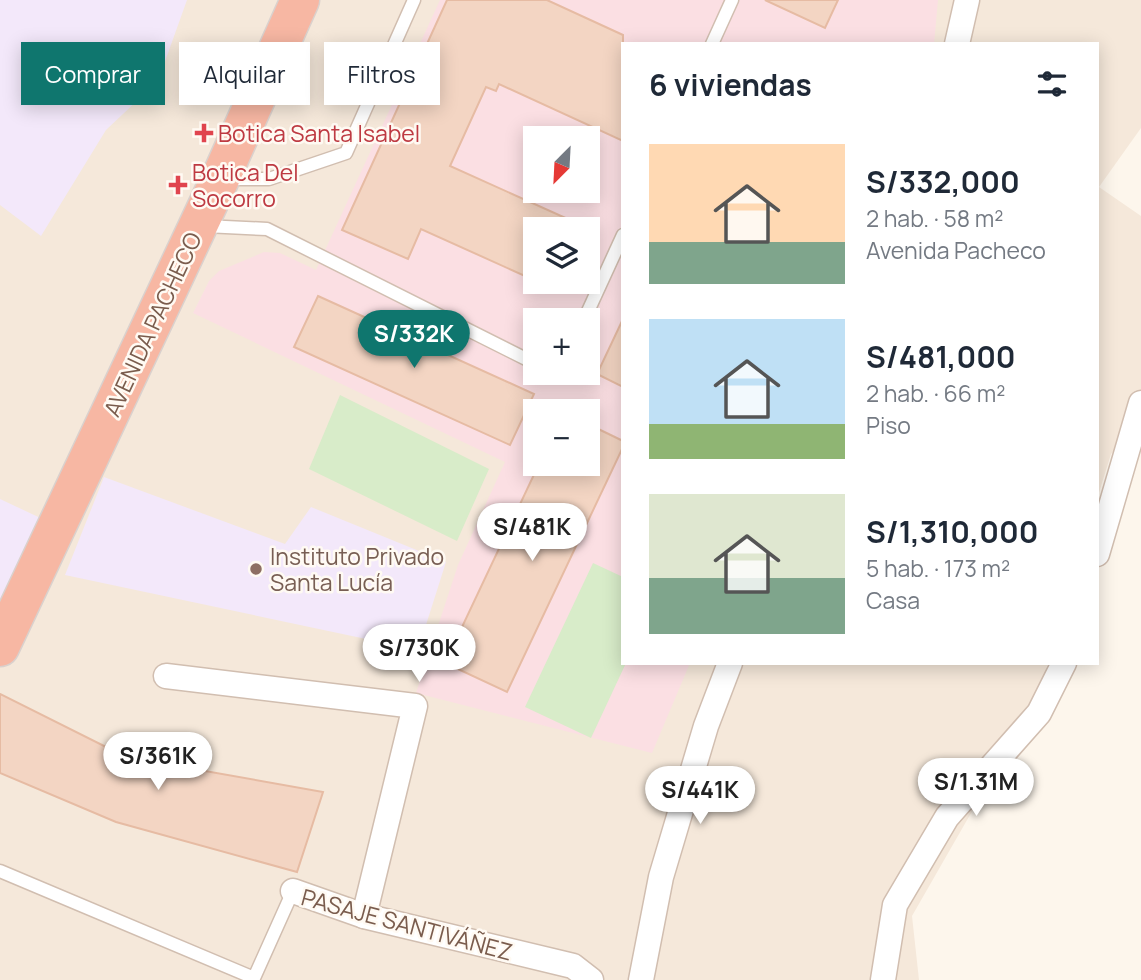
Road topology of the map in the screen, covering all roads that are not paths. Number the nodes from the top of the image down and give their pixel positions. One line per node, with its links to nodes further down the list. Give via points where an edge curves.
1 (300, 0): 7 (highway, AVENIDA PACHECO)
2 (414, 0): 7 (lane, via 346,153 269,179)
3 (732, 0): 5 (lane)
4 (967, 0): 6 (street)
5 (713, 42)
6 (957, 42)
7 (220, 179): 8 (highway, AVENIDA PACHECO)
8 (198, 226): 11 (lane, via 267,229); 14 (highway, AVENIDA PACHECO)
9 (621, 239): 10 (lane)
10 (590, 308)
11 (523, 357)
12 (1141, 403): 13 (street)
13 (1099, 547)
14 (0, 647)
15 (729, 665): 23 (street, via 661,877)
16 (1063, 665): 24 (street, via 1040,713 947,817 895,905)
17 (166, 676): 20 (street, via 415,706)
18 (0, 871): 19 (lane, PASAJE SANTIVÁÑEZ, via 254,978)
19 (293, 891): 20 (street, PASAJE SANTIVÁÑEZ)
20 (364, 916): 21 (street, PASAJE SANTIVÁÑEZ)
21 (557, 972): 22 (street, PASAJE SANTIVÁÑEZ, via 573,966)
22 (591, 980)
23 (640, 980)
24 (883, 980)

